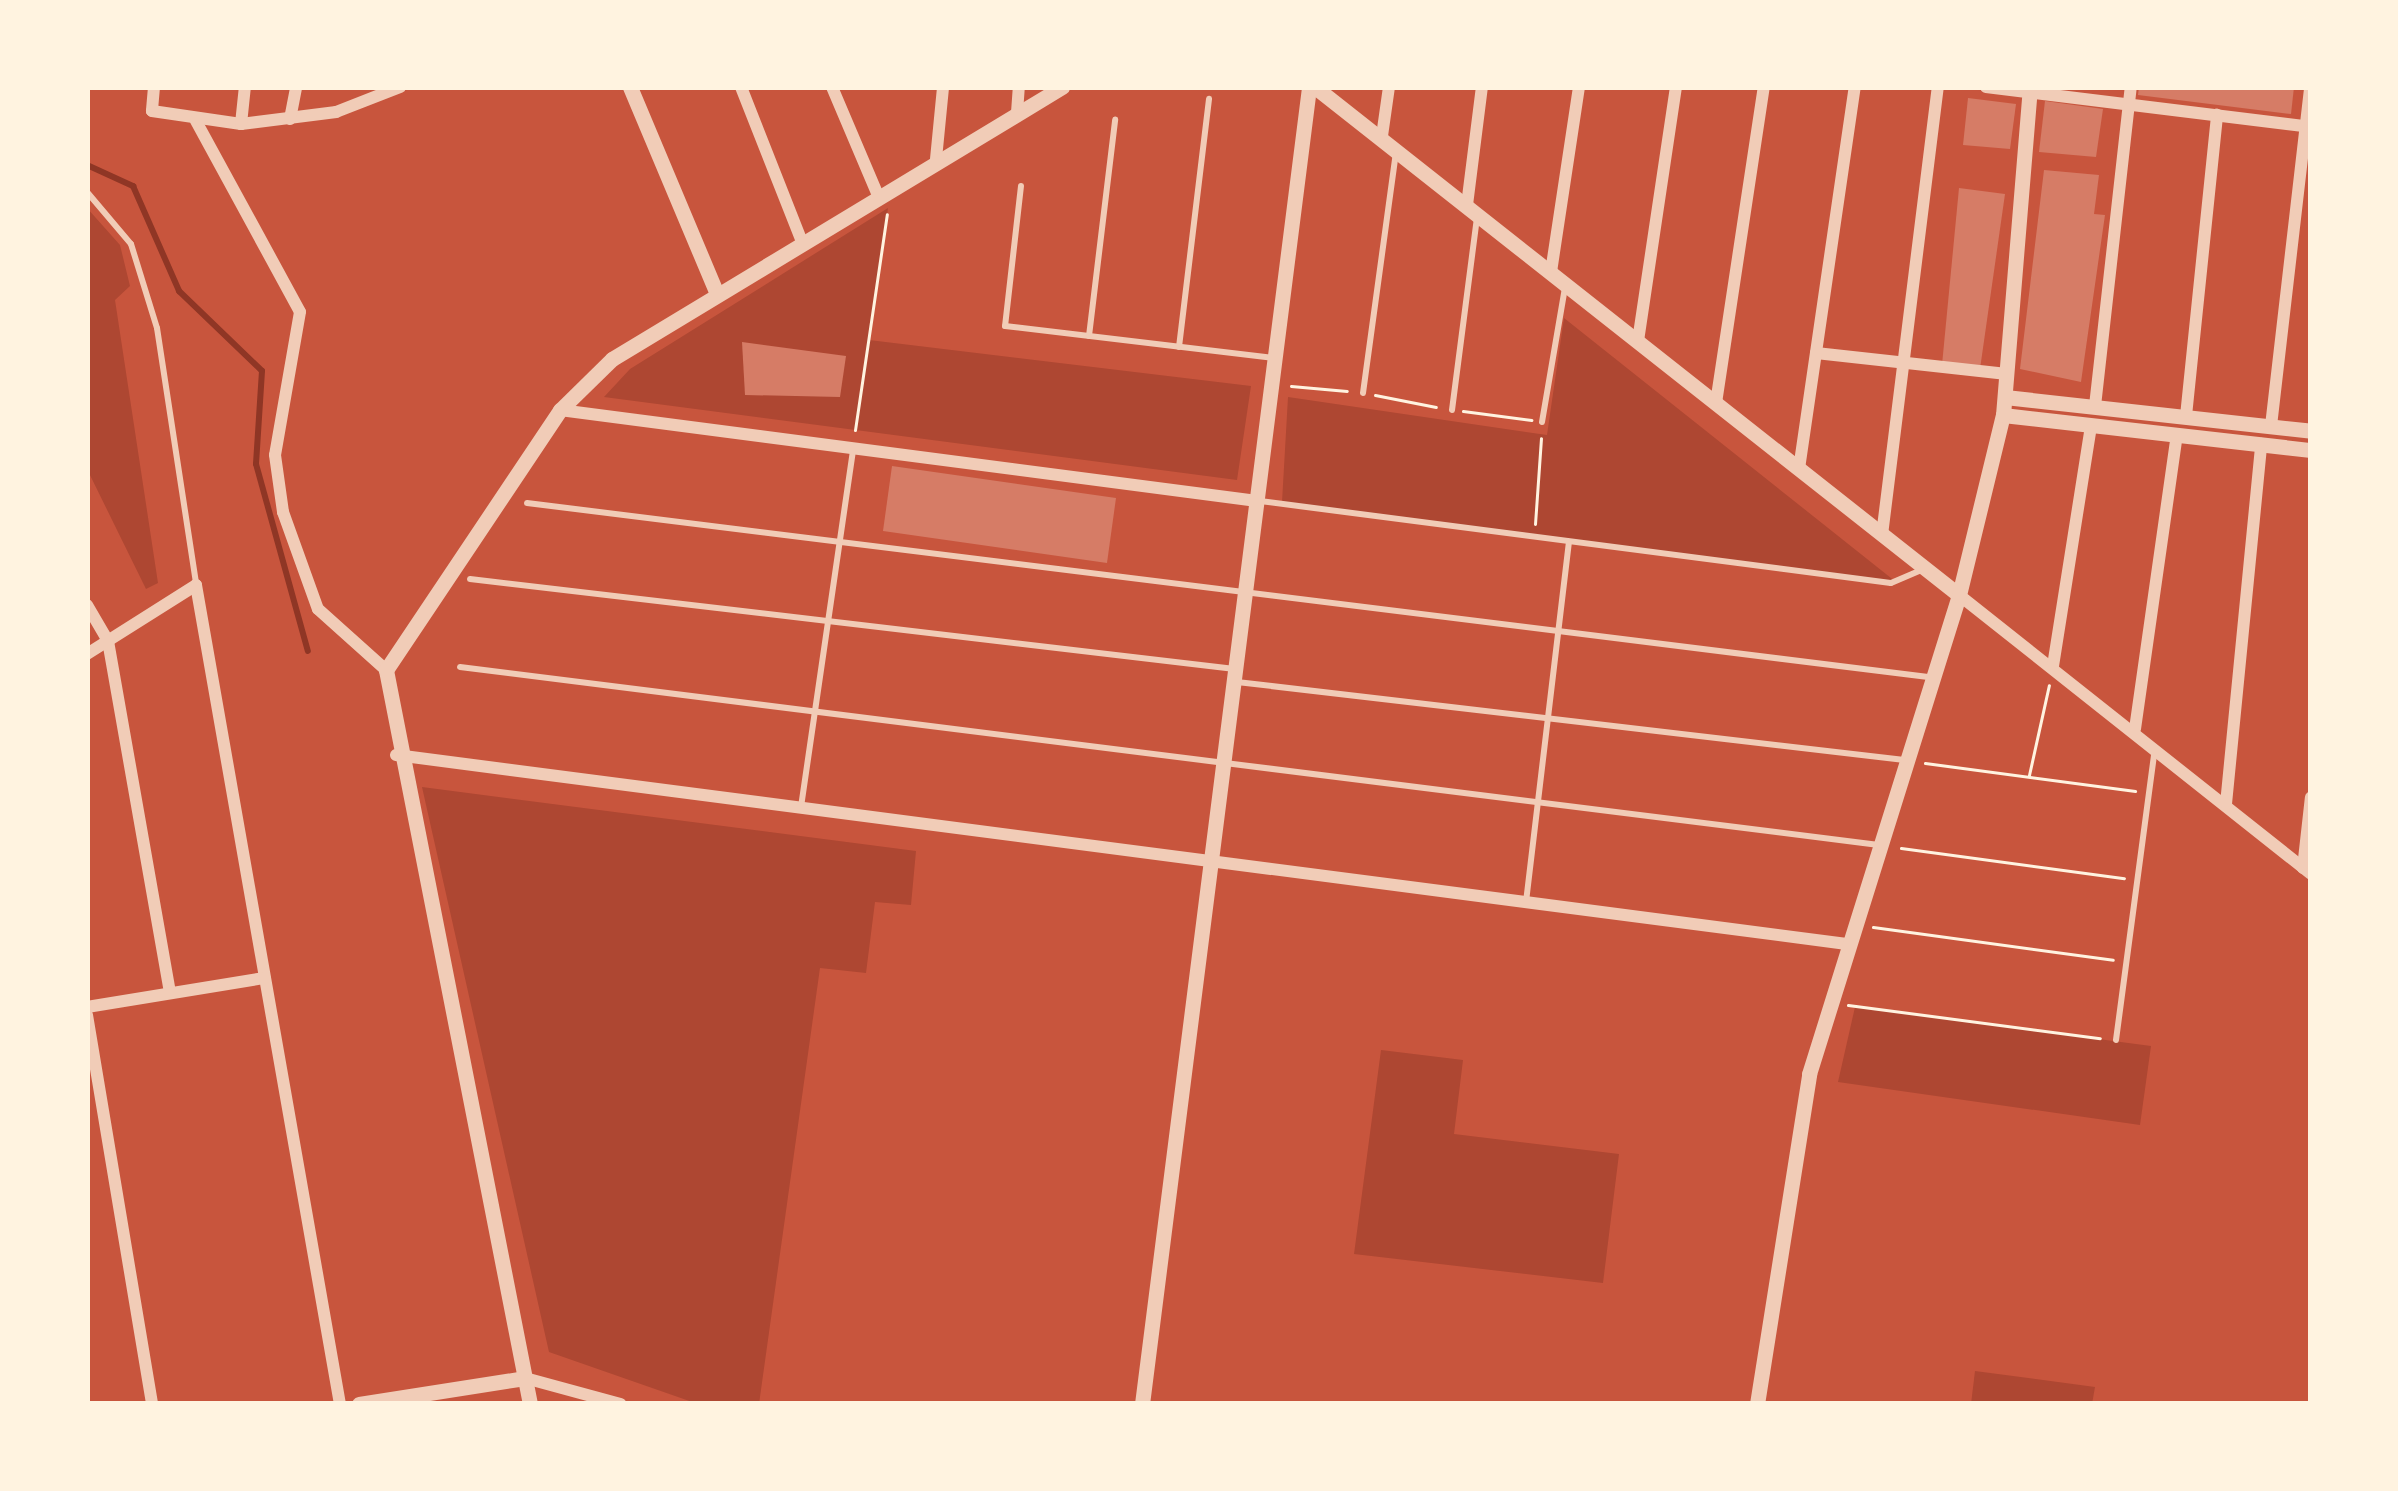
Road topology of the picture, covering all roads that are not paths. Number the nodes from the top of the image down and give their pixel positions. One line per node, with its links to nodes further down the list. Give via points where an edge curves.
1 (154, 87): 29 (street, via 152,111)
2 (245, 87): 30 (street)
3 (296, 87): 27 (street)
4 (630, 87): 42 (street)
5 (741, 87): 39 (street)
6 (832, 87): 36 (street)
7 (944, 87): 34 (street)
8 (1019, 87): 25 (street)
9 (1062, 87): 25 (street)
10 (1312, 87): 32 (street); 47 (street)
11 (1389, 87): 32 (street)
12 (1482, 87): 38 (street)
13 (1579, 87): 40 (street)
14 (1676, 87): 44 (street)
15 (1764, 87): 52 (street)
16 (1855, 87): 46 (street)
17 (1938, 87): 48 (street)
18 (1986, 87): 22 (street)
19 (2131, 87): 24 (street)
20 (2310, 87): 31 (street)
21 (396, 88): 27 (street)
22 (2030, 90): 24 (street); 49 (street)
23 (1209, 99): 45 (lane)
24 (2129, 104): 26 (street); 53 (street)
25 (1017, 113): 34 (street)
26 (2217, 115): 31 (street); 57 (street)
27 (290, 119): 30 (street)
28 (1115, 120): 43 (lane)
29 (196, 121): 30 (street); 85 (street, via 301,312 275,454 283,512 318,609)
30 (241, 124)
31 (2308, 127): 60 (street)
32 (1382, 136): 33 (street)
33 (1397, 148): 38 (street); 50 (lane)
34 (936, 159): 36 (street)
35 (1022, 186): 43 (lane, via 1005,326)
36 (884, 189): 39 (street)
37 (87, 192): 74 (lane, via 131,244 157,328)
38 (1473, 209): 40 (street); 55 (lane)
39 (801, 239): 42 (street)
40 (1551, 272): 41 (street)
41 (1565, 284): 44 (street); 58 (lane)
42 (716, 292): 54 (street, via 612,359)
43 (1089, 336): 45 (lane)
44 (1638, 341): 52 (street)
45 (1180, 347): 47 (lane)
46 (1816, 353): 48 (street); 66 (street)
47 (1275, 358): 67 (street)
48 (1903, 362): 49 (street); 69 (street)
49 (2007, 374): 51 (street)
50 (1363, 393)
51 (2005, 397): 53 (street); 56 (street)
52 (1716, 403): 66 (street)
53 (2095, 406): 57 (street)
54 (560, 410): 65 (street); 85 (street)
55 (1452, 410)
56 (2003, 416): 59 (street); 76 (street)
57 (2186, 416): 60 (street)
58 (1543, 422)
59 (2091, 426): 62 (street); 82 (street)
60 (2271, 426): 61 (street)
61 (2311, 431)
62 (2177, 435): 63 (street); 89 (street)
63 (2261, 444): 64 (street); 96 (street)
64 (2311, 449)
65 (853, 450): 67 (street); 70 (lane)
66 (1799, 469): 69 (street)
67 (1257, 501): 71 (lane); 75 (street)
68 (526, 503): 70 (lane)
69 (1882, 535): 72 (street)
70 (842, 538): 75 (lane); 78 (lane)
71 (1569, 543): 72 (lane, via 1892,583); 79 (lane)
72 (1923, 567): 76 (street)
73 (470, 579): 78 (lane)
74 (196, 585): 80 (street); 103 (street)
75 (1245, 595): 79 (lane); 84 (street)
76 (1959, 595): 82 (street); 86 (street)
77 (87, 605): 80 (street)
78 (828, 621): 84 (lane); 87 (lane)
79 (1558, 633): 86 (lane); 88 (lane)
80 (108, 641): 81 (street); 104 (street)
81 (87, 654)
82 (2054, 666): 89 (street)
83 (460, 667): 87 (lane)
84 (1235, 675): 88 (lane); 93 (street)
85 (384, 678): 91 (street)
86 (1934, 678): 92 (street)
87 (815, 713): 93 (lane); 97 (lane)
88 (1547, 720): 92 (lane); 95 (lane)
89 (2134, 729): 90 (street)
90 (2155, 745): 96 (street); 106 (lane)
91 (395, 754): 97 (street); 107 (street)
92 (1908, 760): 98 (street)
93 (1223, 767): 95 (lane); 99 (street)
94 (2311, 797): 100 (street)
95 (1538, 804): 98 (lane); 101 (lane)
96 (2226, 804): 100 (street)
97 (801, 807): 99 (street)
98 (1882, 845): 102 (street)
99 (1211, 861): 101 (street); 113 (street)
100 (2307, 871)
101 (1526, 902): 102 (street)
102 (1847, 944): 114 (street, via 1828,1002)
103 (266, 978): 104 (street); 109 (street)
104 (170, 993): 105 (street)
105 (87, 1011): 108 (street)
106 (2116, 1040)
107 (525, 1378): 110 (street); 111 (street); 112 (street)
108 (152, 1404)
109 (340, 1404)
110 (359, 1404)
111 (530, 1404)
112 (621, 1404)
113 (1142, 1404)
114 (1757, 1404)

